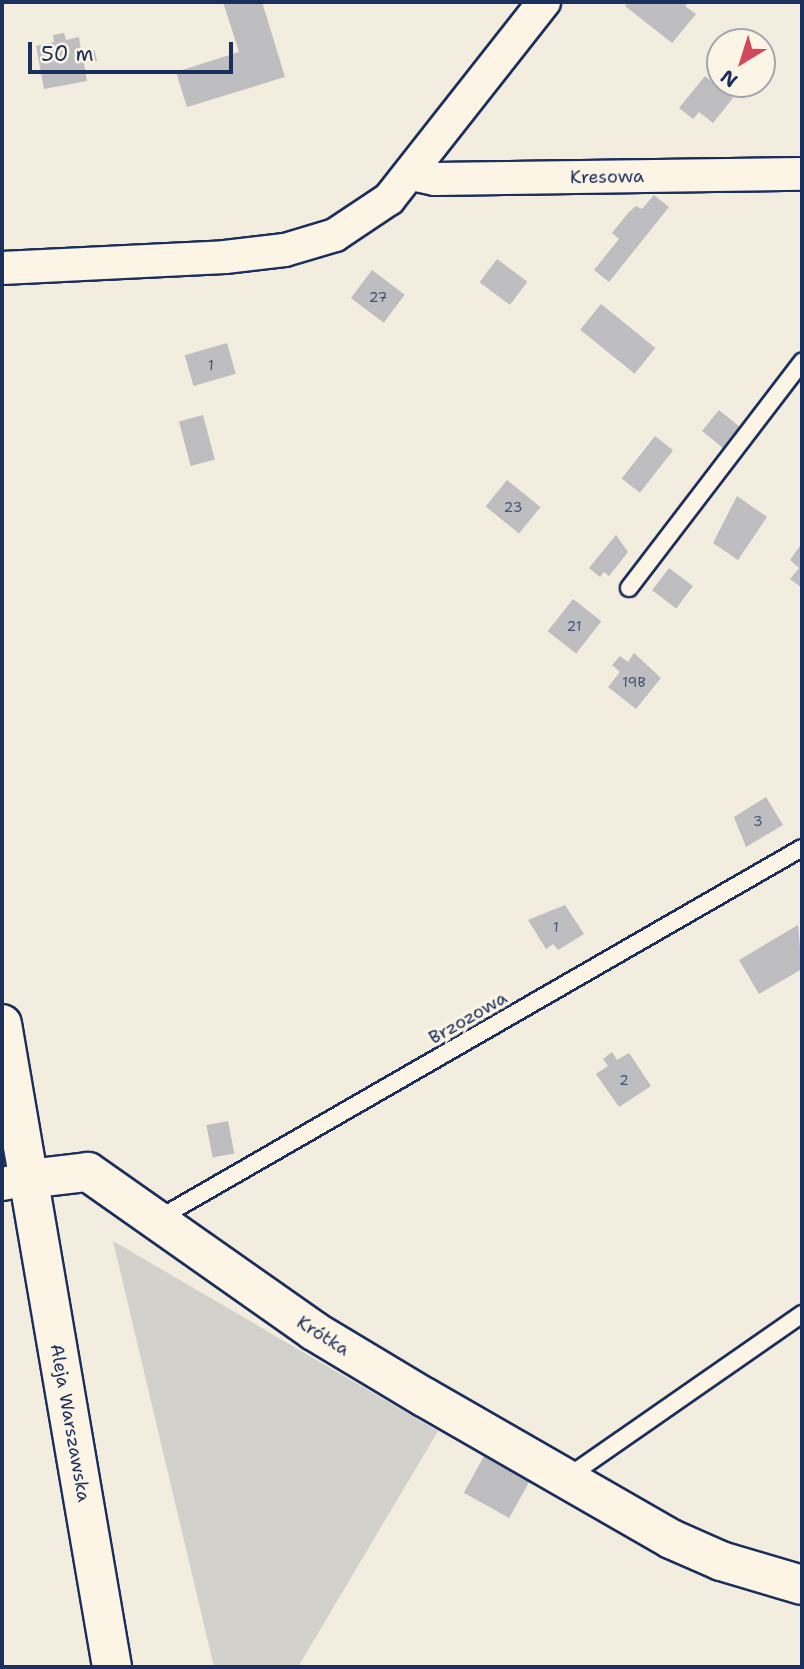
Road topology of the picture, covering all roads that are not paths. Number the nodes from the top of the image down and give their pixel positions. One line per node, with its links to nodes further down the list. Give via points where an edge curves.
1 (544, 2): 2 (street)
2 (412, 174): 3 (street, Kresowa, via 435,179); 4 (street, via 365,218 335,235 285,250)
3 (802, 174)
4 (2, 268)
5 (802, 362): 6 (lane)
6 (629, 588)
7 (802, 848): 10 (lane, Brzozowa)
8 (2, 1024): 9 (street, Aleja Warszawska)
9 (15, 1182): 10 (street, Krótka, via 88,1172); 14 (street, Aleja Warszawska)
10 (154, 1221): 12 (street, Krótka, via 314,1331)
11 (802, 1314): 12 (lane)
12 (569, 1476): 13 (street, Krótka, via 621,1510 721,1561)
13 (802, 1585)
14 (112, 1667)

